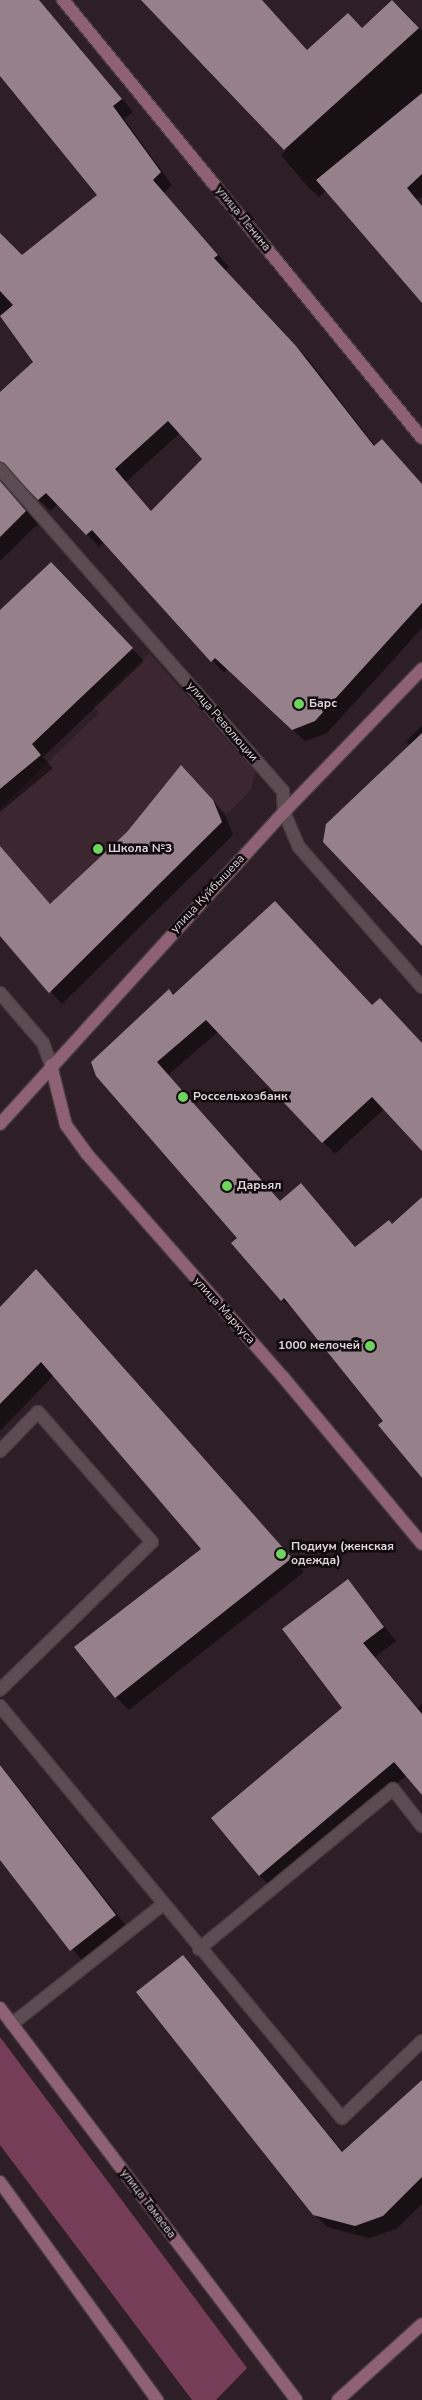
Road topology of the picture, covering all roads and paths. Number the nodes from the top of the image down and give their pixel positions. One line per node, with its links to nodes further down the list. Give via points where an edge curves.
1 (63, 0): 2 (main road, улица Ленина)
2 (422, 438)
3 (0, 469): 5 (street, улица Революции, via 282,790)
4 (422, 669): 5 (main road, улица Куйбышева)
5 (284, 812): 6 (street, улица Революции, via 299,847); 8 (main road, улица Куйбышева)
6 (422, 987)
7 (0, 993): 8 (street, via 43,1043)
8 (51, 1065): 9 (main road, улица Куйбышева); 11 (main road, улица Маркуса, via 66,1125 87,1154 283,1376)
9 (0, 1124)
10 (0, 1452): 12 (street, via 38,1412 152,1542)
11 (422, 1544)
12 (0, 1690)
13 (0, 1706): 15 (street)
14 (422, 1826): 16 (street, via 393,1789)
15 (162, 1905): 16 (street); 18 (street)
16 (199, 1949): 19 (street, via 342,2118)
17 (0, 2008): 18 (main road, улица Тамаева)
18 (12, 2024): 23 (main road, улица Тамаева)
19 (422, 2041)
20 (0, 2182): 22 (main road)
21 (422, 2324): 24 (main road)
22 (157, 2400)
23 (296, 2400)
24 (338, 2400)

